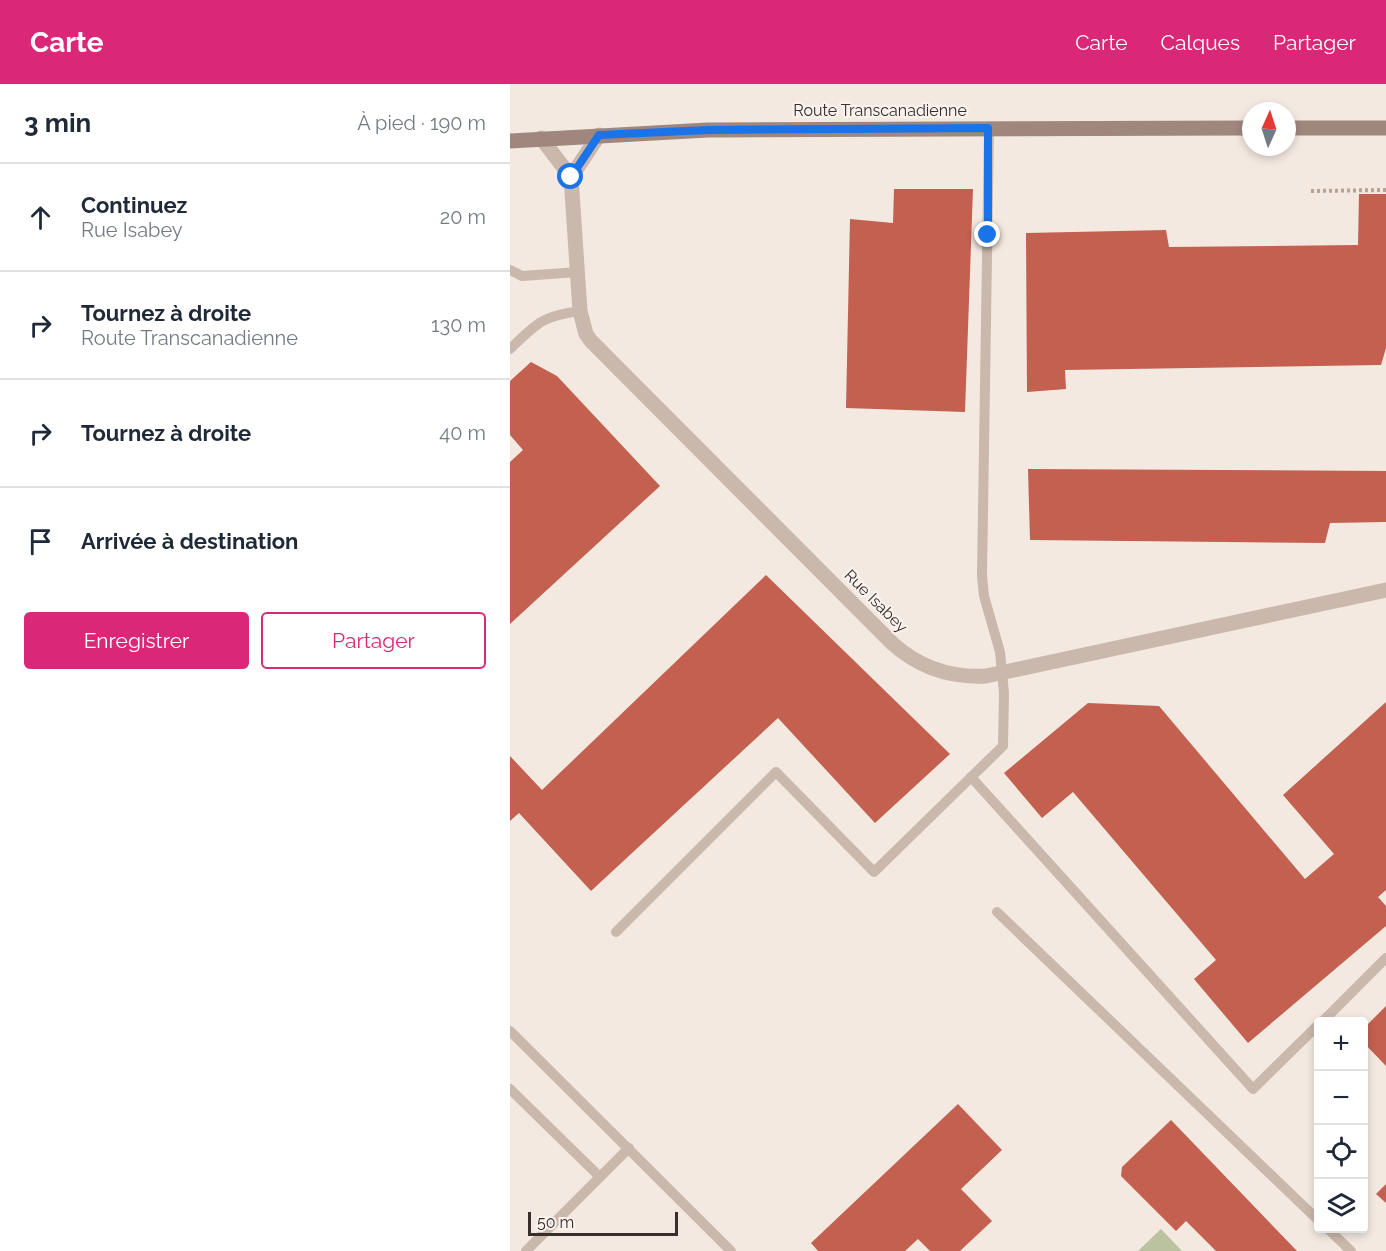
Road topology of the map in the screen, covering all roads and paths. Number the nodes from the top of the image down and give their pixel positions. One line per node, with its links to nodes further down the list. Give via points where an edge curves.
1 (988, 128): 2 (main road, Route Transcanadienne); 5 (main road, Route Transcanadienne, via 719,129); 16 (lane, via 982,576)
2 (1242, 128)
3 (1296, 128): 4 (main road)
4 (1386, 128)
5 (599, 135): 6 (main road, Route Transcanadienne); 8 (street)
6 (541, 138): 7 (main road, Route Transcanadienne); 8 (street)
7 (510, 141)
8 (571, 177): 12 (street, Rue Isabey)
9 (1386, 190): 10 (path)
10 (1311, 191)
11 (510, 270): 12 (lane, via 522,276)
12 (578, 272): 13 (street, Rue Isabey)
13 (580, 311): 14 (lane, via 543,319); 16 (street, Rue Isabey, via 586,334 598,350 901,651 951,674 973,677)
14 (510, 349)
15 (1386, 590): 16 (street, Rue Isabey)
16 (1002, 673): 17 (lane, via 1003,746)
17 (971, 777): 19 (lane, via 874,872 776,772); 22 (lane, via 1253,1089)
18 (997, 912): 27 (lane)
19 (616, 932)
20 (1386, 958): 21 (lane)
21 (1327, 1017)
22 (1314, 1029)
23 (510, 1031): 25 (lane)
24 (510, 1089): 26 (lane)
25 (629, 1148): 26 (lane); 30 (lane)
26 (600, 1178): 29 (lane)
27 (1314, 1216)
28 (1332, 1233): 31 (lane)
29 (526, 1251)
30 (731, 1251)
31 (1351, 1251)

